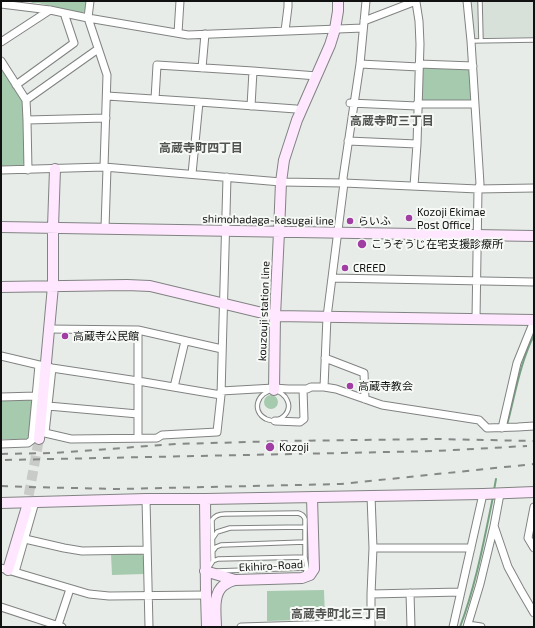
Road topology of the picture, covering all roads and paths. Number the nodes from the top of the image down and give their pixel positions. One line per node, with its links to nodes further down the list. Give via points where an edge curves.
1 (90, 1): 13 (street)
2 (180, 1): 17 (street)
3 (288, 1): 16 (street)
4 (338, 1): 15 (street, kouzouji station line)
5 (366, 1): 14 (street)
6 (416, 1): 14 (street); 26 (street, via 419,21)
7 (467, 1): 20 (street)
8 (480, 1): 21 (lane)
9 (1, 4): 10 (street)
10 (28, 4): 11 (street)
11 (50, 10): 12 (street); 22 (street)
12 (64, 13): 13 (street); 31 (street, via 74,42)
13 (88, 18): 17 (street); 23 (street)
14 (363, 25): 15 (street); 25 (street)
15 (335, 29): 16 (street); 30 (street, kouzouji station line)
16 (285, 31): 18 (street)
17 (178, 34): 18 (street)
18 (205, 34): 28 (street)
19 (534, 40): 21 (lane)
20 (471, 41): 21 (lane); 27 (street)
21 (481, 41)
22 (1, 42)
23 (98, 49): 32 (street, via 107,75); 34 (street)
24 (1, 61): 31 (street)
25 (360, 64): 26 (street); 36 (street)
26 (419, 65): 27 (street); 38 (street)
27 (473, 66): 37 (street)
28 (202, 68): 29 (street); 33 (street, via 157,65)
29 (253, 71): 30 (street); 39 (street)
30 (317, 76): 51 (street, kouzouji station line, via 297,120 284,160)
31 (16, 85): 34 (street)
32 (107, 96): 33 (street); 41 (street)
33 (155, 99): 35 (street)
34 (26, 100): 42 (street)
35 (199, 102): 39 (street); 49 (street)
36 (352, 103): 38 (street); 43 (street)
37 (475, 104): 38 (street); 55 (street, via 480,184)
38 (417, 105): 44 (street)
39 (251, 106): 40 (street)
40 (296, 109)
41 (106, 118): 42 (street); 45 (street)
42 (28, 120): 48 (street)
43 (348, 142): 44 (street); 52 (street)
44 (417, 144): 53 (street)
45 (106, 168): 46 (street); 49 (street); 58 (street)
46 (55, 169): 48 (street); 57 (street)
47 (1, 170): 48 (street)
48 (28, 170)
49 (192, 174): 50 (street)
50 (228, 178): 51 (street); 59 (street)
51 (281, 182): 52 (street); 60 (street, kouzouji station line)
52 (344, 183): 53 (street); 61 (street)
53 (414, 186): 55 (street)
54 (534, 188): 55 (street)
55 (478, 189): 62 (street)
56 (1, 227): 57 (street, shimohadaga-kasugai line)
57 (53, 227): 58 (street, shimohadaga-kasugai line); 67 (street)
58 (105, 228): 59 (street, shimohadaga-kasugai line)
59 (226, 231): 60 (street, shimohadaga-kasugai line); 69 (street)
60 (278, 232): 61 (street, shimohadaga-kasugai line); 70 (street, kouzouji station line)
61 (338, 233): 62 (street, shimohadaga-kasugai line); 64 (street)
62 (477, 236): 63 (street, shimohadaga-kasugai line); 65 (street)
63 (534, 236)
64 (332, 278): 65 (street); 71 (street)
65 (476, 281): 66 (street); 72 (street)
66 (534, 282)
67 (53, 286): 68 (street); 69 (street, via 150,286); 74 (street)
68 (1, 287)
69 (224, 303): 70 (street); 77 (street)
70 (275, 316): 71 (street); 84 (street, kouzouji station line)
71 (327, 317): 72 (street); 79 (street)
72 (476, 319): 73 (street)
73 (534, 320): 94 (street, via 517,363)
74 (49, 329): 75 (street); 80 (street)
75 (138, 330): 76 (street); 81 (street)
76 (185, 341): 77 (street); 82 (street)
77 (222, 349): 86 (street)
78 (1, 356): 80 (street)
79 (325, 358): 83 (street); 89 (street, via 364,373)
80 (46, 367): 81 (street); 87 (street); 90 (street); 96 (street)
81 (138, 381): 82 (street); 91 (street)
82 (174, 387): 86 (street)
83 (324, 387): 85 (street); 89 (street)
84 (274, 389): 85 (street); 86 (street); 92 (lane, via 283,394 288,402 287,412); 92 (lane, via 261,396 258,406 265,418)
85 (304, 389): 92 (street, via 304,419 300,422)
86 (221, 393): 95 (street, via 217,432)
87 (36, 396): 88 (street); 97 (street, via 32,440 28,443)
88 (1, 397)
89 (365, 399): 94 (street, via 382,405 479,420 487,428)
90 (48, 406): 91 (street); 95 (street, via 45,433 72,439)
91 (138, 414): 95 (street)
92 (276, 421)
93 (534, 426): 94 (street)
94 (502, 428)
95 (138, 438)
96 (39, 439)
97 (1, 444)
98 (534, 492): 99 (street)
99 (492, 494): 100 (street); 108 (street); 114 (street)
100 (371, 496): 101 (street); 113 (street)
101 (312, 497): 103 (street); 123 (street, Ekihiro-Road, via 314,569 310,575)
102 (146, 499): 103 (street); 104 (street); 116 (street)
103 (205, 500): 122 (street)
104 (35, 502): 105 (street); 111 (street)
105 (1, 503)
106 (534, 507): 115 (street, via 528,538)
107 (26, 510): 121 (street)
108 (494, 526): 132 (street, via 508,567); 135 (street)
109 (305, 527): 110 (lane, via 230,528 217,532); 110 (lane, via 304,517 298,513 220,514 212,520); 112 (lane)
110 (213, 538): 117 (lane)
111 (24, 539): 116 (street, via 82,551); 121 (street)
112 (305, 542): 117 (lane, via 221,545); 118 (lane)
113 (374, 548): 114 (street); 128 (street)
114 (471, 548): 126 (street)
115 (534, 548)
116 (147, 550): 130 (street)
117 (213, 551): 119 (lane)
118 (305, 556): 119 (lane); 120 (lane)
119 (213, 561): 122 (lane)
120 (307, 568): 122 (lane); 123 (lane)
121 (8, 570): 125 (street)
122 (206, 571): 124 (street); 129 (street)
123 (302, 578): 124 (street, Ekihiro-Road)
124 (235, 580): 138 (street, Ekihiro-Road, via 223,586 217,594)
125 (70, 589): 130 (street, via 109,596); 134 (street)
126 (460, 592): 127 (street); 141 (street)
127 (410, 593): 128 (street); 140 (street)
128 (371, 594): 133 (street)
129 (206, 595): 130 (street); 137 (street)
130 (148, 596): 136 (street)
131 (1, 607): 134 (street)
132 (534, 613)
133 (371, 625): 139 (street)
134 (60, 626)
135 (468, 626): 142 (street)
136 (149, 627)
137 (207, 627)
138 (216, 627)
139 (241, 627)
140 (411, 627)
141 (453, 627)
142 (481, 627)

